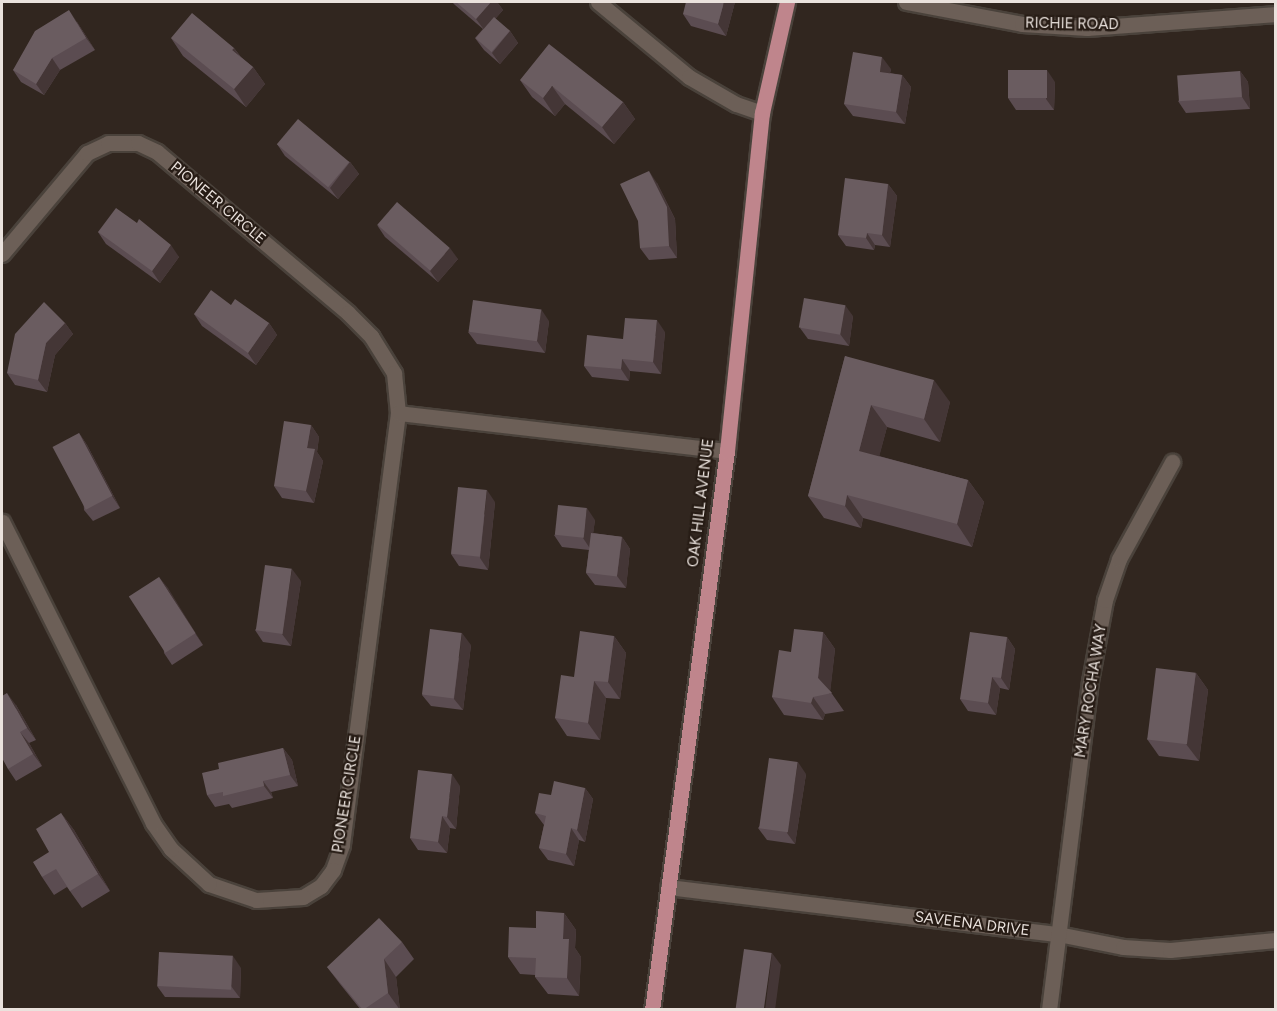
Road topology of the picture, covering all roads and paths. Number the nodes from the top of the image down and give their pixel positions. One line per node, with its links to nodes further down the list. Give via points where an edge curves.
1 (598, 2): 5 (street, via 689,77 736,104)
2 (787, 2): 5 (main road, OAK HILL AVENUE)
3 (906, 2): 4 (street, RICHIE ROAD, via 1022,24 1087,28)
4 (1275, 14)
5 (762, 113): 8 (main road, OAK HILL AVENUE)
6 (2, 254): 7 (street, PIONEER CIRCLE, via 87,153 108,143 138,143 157,152 371,336 394,373)
7 (398, 413): 8 (street); 10 (street, PIONEER CIRCLE, via 342,845 333,870 321,886 303,897 256,900 231,894 187,868 171,849 153,823)
8 (727, 452): 11 (main road, OAK HILL AVENUE)
9 (1172, 462): 12 (street, MARY ROCHA WAY, via 1119,559 1105,600 1090,681)
10 (2, 522)
11 (668, 887): 12 (street, SAVEENA DRIVE); 14 (main road, OAK HILL AVENUE)
12 (1058, 934): 13 (street, SAVEENA DRIVE, via 1123,947 1170,950); 15 (street, MARY ROCHA WAY)
13 (1275, 940)
14 (652, 1010)
15 (1049, 1010)

